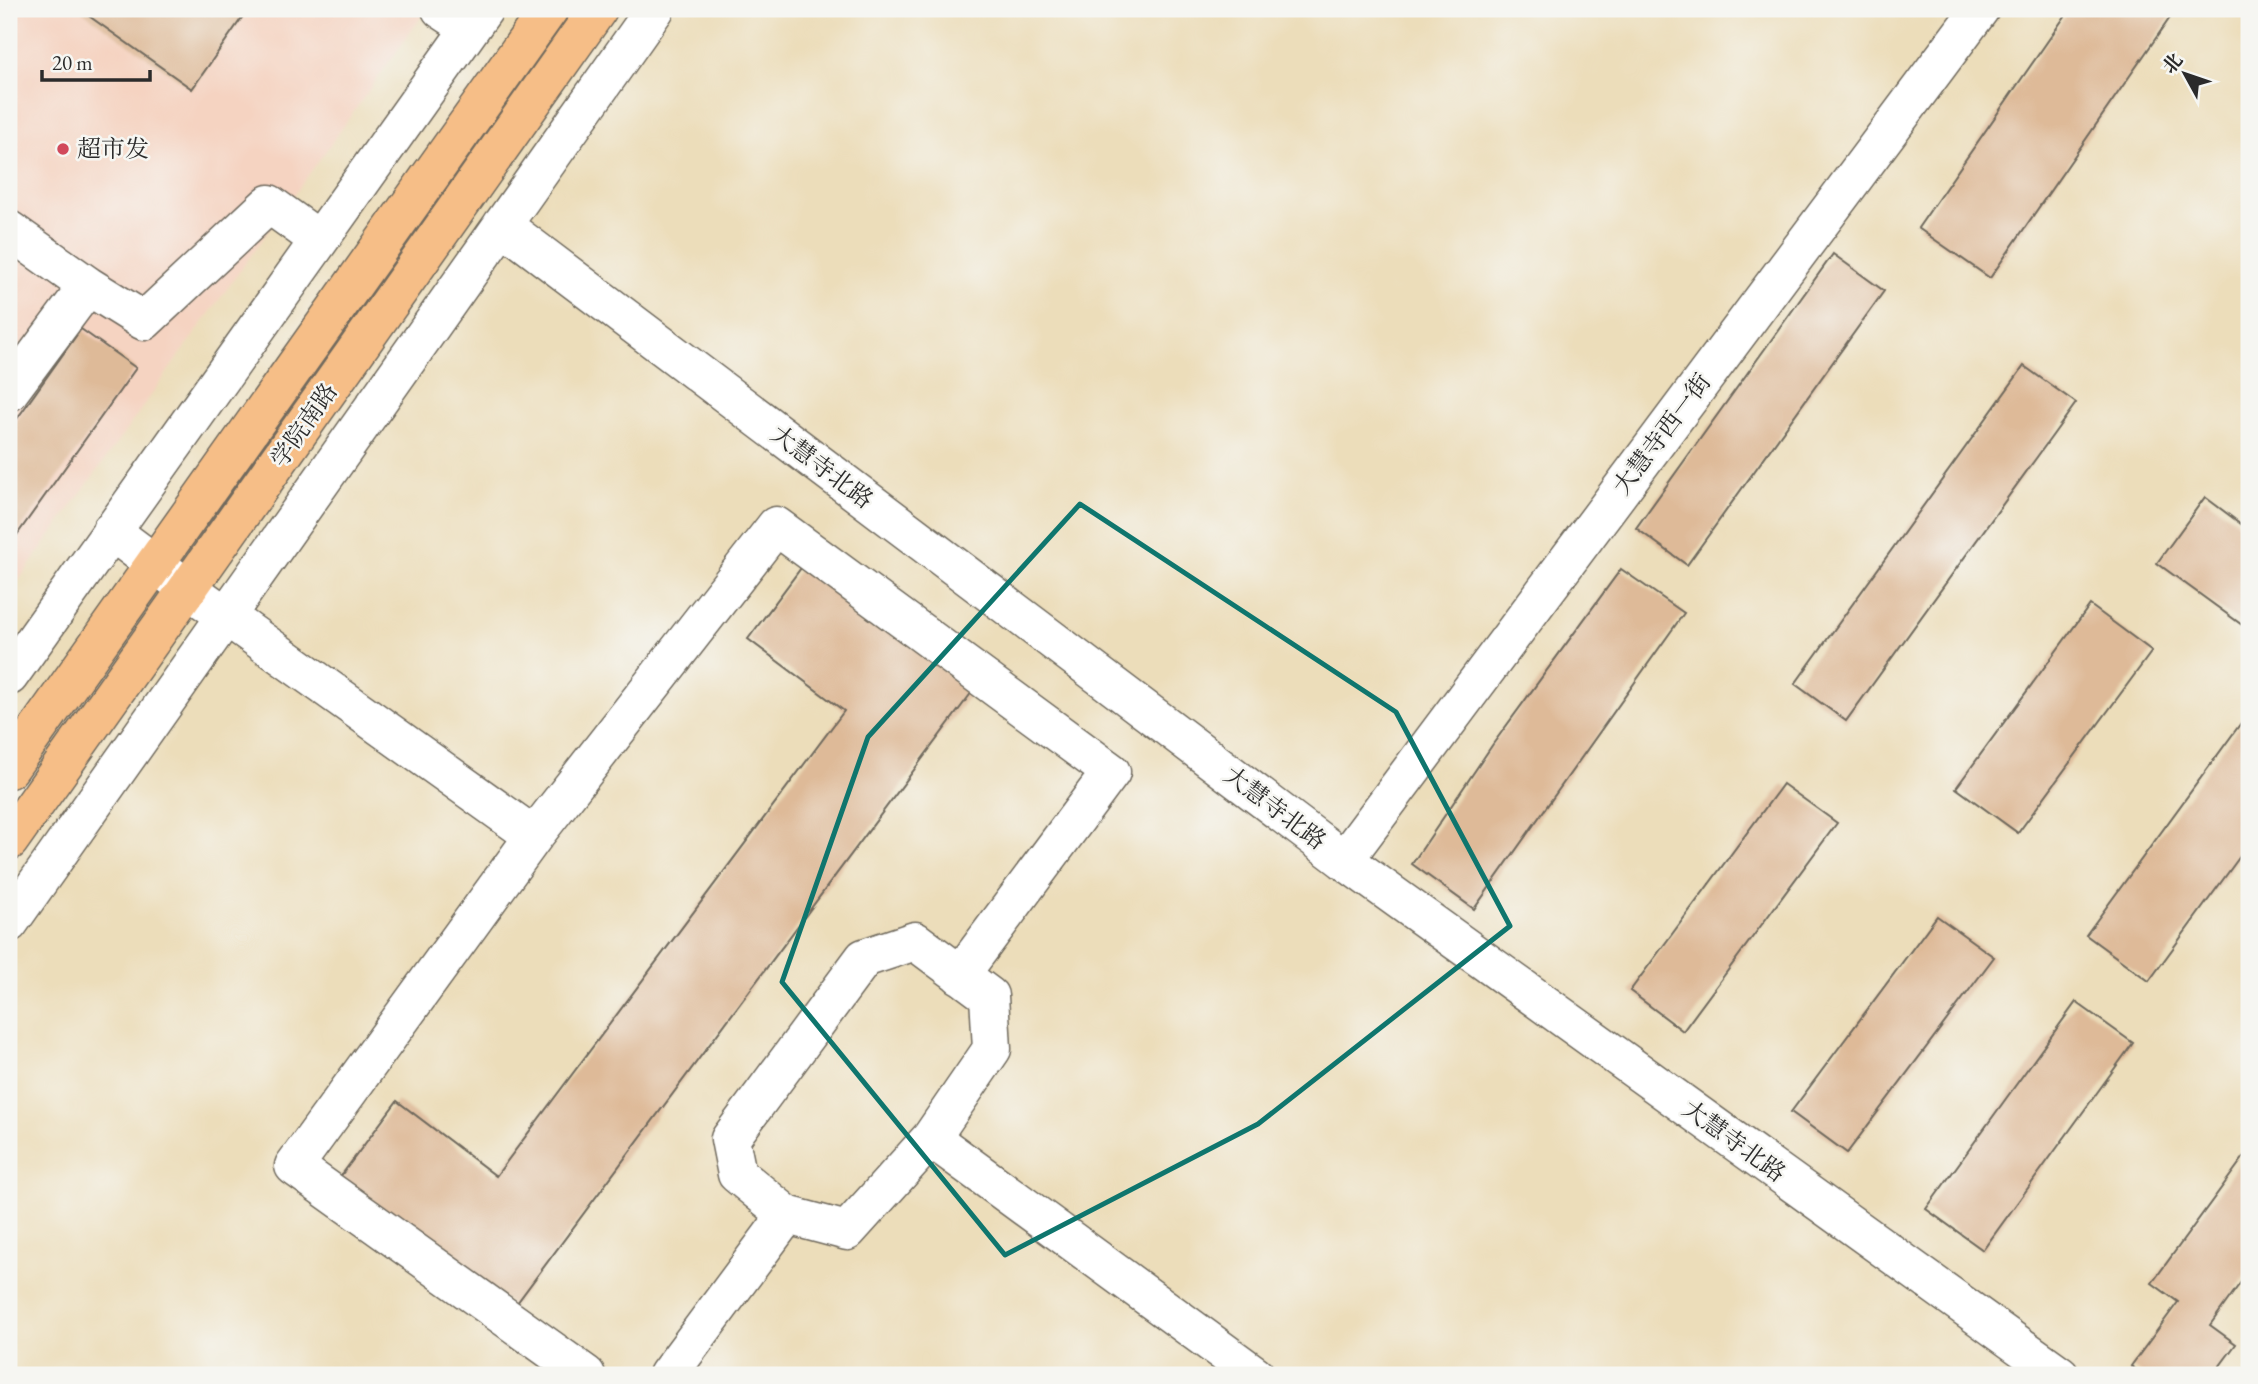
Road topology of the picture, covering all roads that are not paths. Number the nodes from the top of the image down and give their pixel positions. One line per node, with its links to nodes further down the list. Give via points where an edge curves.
1 (549, 9): 12 (main road, 学院南路)
2 (598, 9): 13 (main road, 学院南路)
3 (655, 9): 6 (street)
4 (1980, 9): 19 (street, 大慧寺西一街)
5 (465, 15): 8 (street)
6 (502, 225): 14 (street); 19 (street, 大慧寺北路)
7 (9, 230): 9 (street)
8 (319, 240): 9 (street, via 269,204 144,321); 11 (street)
9 (88, 286): 10 (street)
10 (9, 391)
11 (111, 531): 12 (street); 15 (street)
12 (155, 564): 13 (street); 16 (main road, 学院南路)
13 (187, 588): 14 (street); 18 (main road, 学院南路)
14 (226, 616): 17 (street); 20 (street)
15 (9, 676)
16 (9, 769)
17 (534, 836): 21 (street, via 776,526 1111,772); 24 (street, via 295,1166)
18 (9, 841)
19 (1344, 860): 27 (street, 大慧寺北路)
20 (9, 923)
21 (960, 975): 22 (street, via 989,996 992,1049); 23 (street, via 915,941 864,958 730,1139 737,1174)
22 (931, 1138): 23 (street, via 847,1231); 26 (street)
23 (788, 1215): 25 (street)
24 (586, 1375)
25 (668, 1375)
26 (1255, 1375)
27 (2060, 1375)

